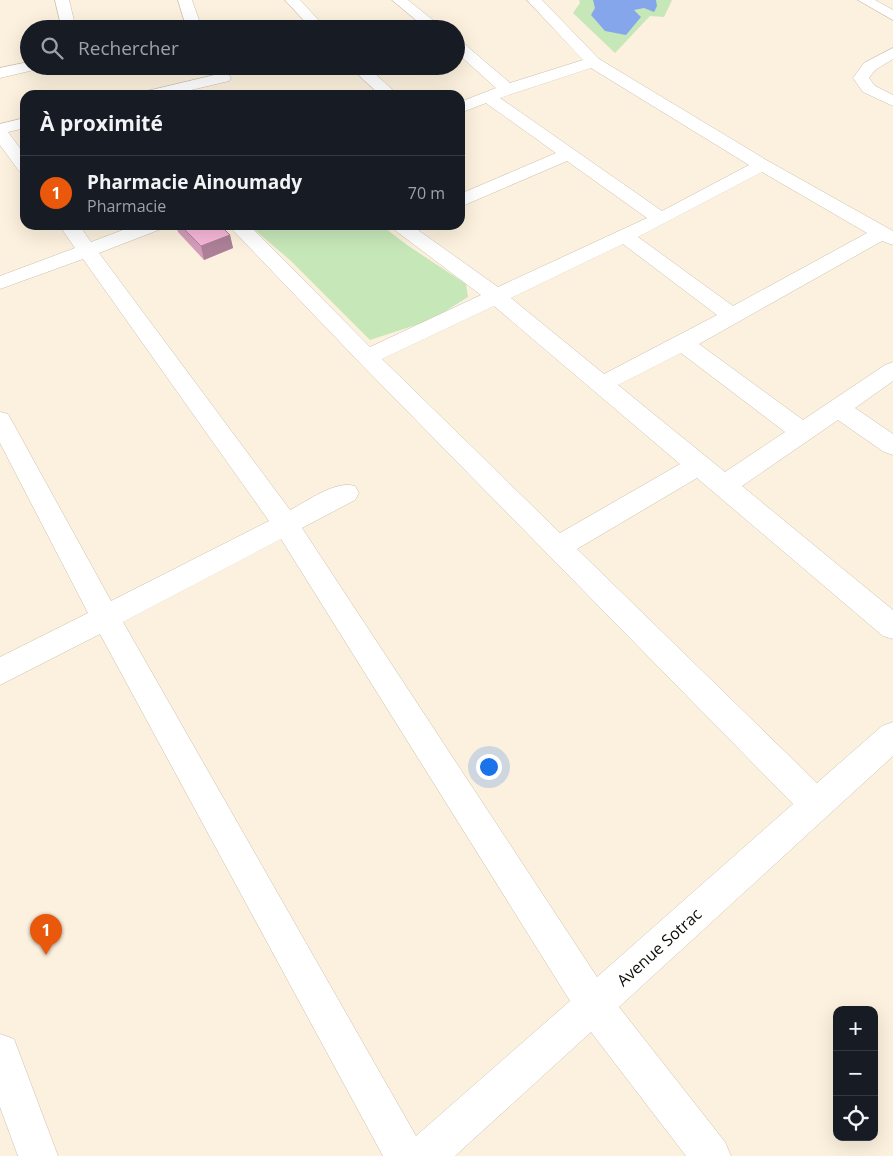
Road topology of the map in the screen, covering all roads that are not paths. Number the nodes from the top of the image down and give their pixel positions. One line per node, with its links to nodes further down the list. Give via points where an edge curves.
1 (62, 0): 8 (street)
2 (185, 0): 9 (street)
3 (292, 0): 10 (street)
4 (400, 0): 11 (street)
5 (534, 0): 14 (street)
6 (865, 0): 7 (street)
7 (893, 16)
8 (67, 20)
9 (192, 20)
10 (311, 20)
11 (426, 20)
12 (465, 52): 19 (street)
13 (893, 54): 23 (street, via 870,67 861,78 869,90)
14 (593, 62): 19 (street); 30 (street)
15 (20, 69): 16 (street)
16 (0, 73)
17 (367, 75): 21 (street)
18 (225, 78): 20 (street)
19 (507, 89): 22 (street)
20 (171, 90)
21 (384, 90)
22 (488, 97): 24 (street); 28 (street)
23 (893, 101)
24 (465, 106)
25 (20, 124): 26 (street)
26 (0, 129)
27 (0, 133): 29 (street)
28 (567, 155): 31 (street); 32 (street)
29 (20, 160)
30 (762, 165): 32 (street); 38 (street)
31 (465, 199)
32 (661, 219): 37 (street)
33 (73, 230): 39 (street)
34 (140, 230): 39 (street)
35 (243, 230): 44 (street)
36 (406, 230): 41 (street)
37 (624, 236): 41 (street); 42 (street)
38 (887, 236): 42 (street)
39 (87, 249): 40 (street); 54 (street)
40 (0, 282)
41 (497, 297): 44 (street); 46 (street)
42 (731, 315): 43 (street)
43 (683, 343): 46 (street); 49 (street)
44 (367, 358): 55 (street)
45 (893, 370): 47 (street)
46 (602, 384): 51 (street)
47 (838, 408): 49 (street); 50 (street)
48 (0, 420): 56 (street)
49 (802, 432): 52 (street)
50 (893, 446)
51 (698, 465): 52 (street); 55 (street)
52 (725, 485): 57 (street)
53 (346, 493): 54 (street)
54 (286, 524): 56 (street); 61 (street)
55 (557, 548): 60 (street)
56 (104, 616): 58 (street); 64 (street)
57 (893, 627)
58 (0, 672)
59 (893, 736): 60 (street, Avenue Sotrac)
60 (816, 806): 61 (street, Avenue Sotrac)
61 (594, 1005): 65 (street, Avenue Sotrac); 66 (street)
62 (0, 1053): 63 (street)
63 (38, 1156)
64 (405, 1156)
65 (424, 1156)
66 (711, 1156)

